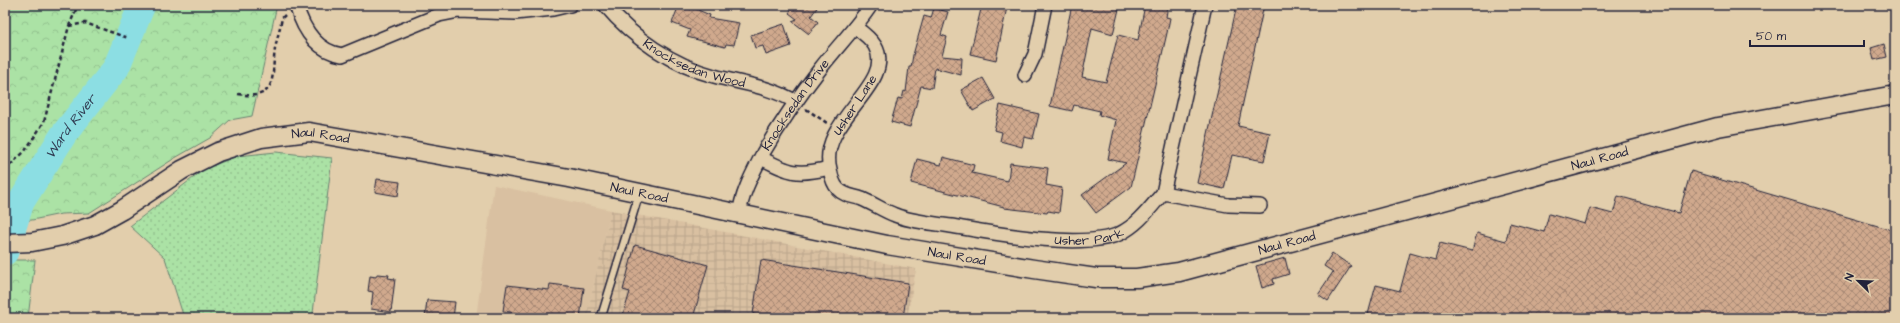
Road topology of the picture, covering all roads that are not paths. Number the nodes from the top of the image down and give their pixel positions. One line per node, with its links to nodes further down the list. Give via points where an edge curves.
1 (570, 5): 6 (street, via 515,13 459,11 439,15 342,55 324,50 316,42 308,32)
2 (605, 5): 10 (street, Knocksedan Wood, via 629,29 667,57 688,68 767,88)
3 (871, 5): 7 (street, Knocksedan Drive)
4 (1045, 5): 8 (street, via 1035,54)
5 (1205, 5): 13 (street, Usher Park)
6 (298, 10)
7 (855, 27): 10 (street, Knocksedan Drive); 12 (street, Usher Lane, via 874,44 879,62 871,85 836,130 828,155)
8 (1025, 75)
9 (1895, 95): 16 (main road, Naul Road, via 1718,127 1187,270 1137,278 1096,278 1026,268 888,245)
10 (796, 102): 11 (street, Knocksedan Drive)
11 (761, 158): 12 (street, via 793,172 808,173); 16 (street, Knocksedan Drive, via 746,187)
12 (829, 168): 13 (street, Usher Park, via 838,189 848,196 861,199 895,215 1009,236 1064,240 1097,239 1118,234 1142,218)
13 (1163, 193): 15 (street, via 1228,205)
14 (639, 194): 16 (main road, Naul Road); 17 (main road, Naul Road, via 561,177 309,132 261,138 218,152 182,170 95,225 62,236 32,242); 18 (lane)
15 (1260, 206)
16 (739, 215)
17 (5, 243)
18 (601, 318)

